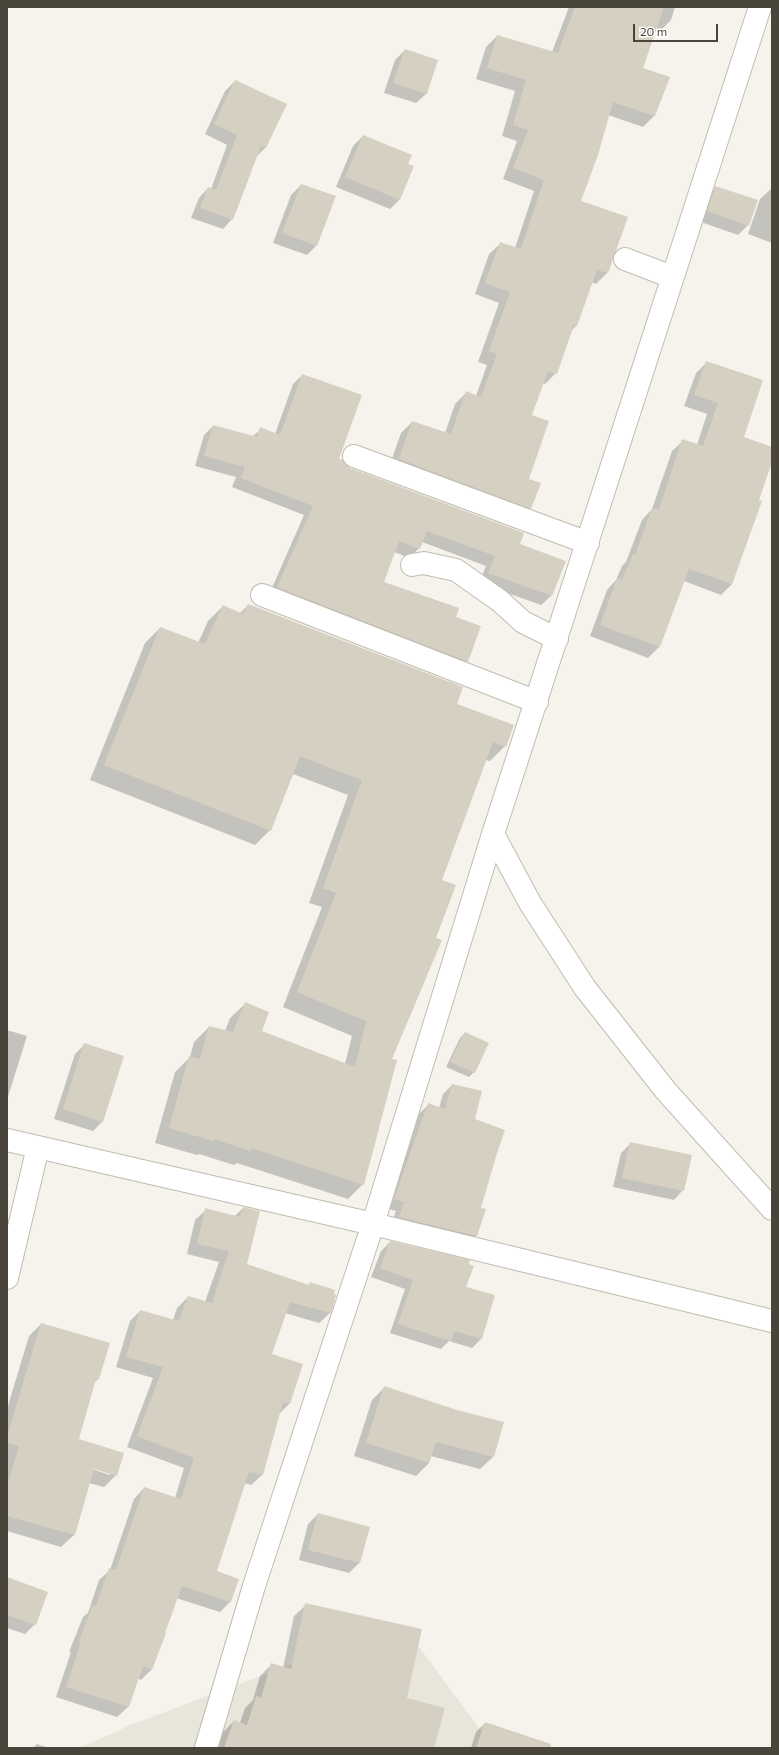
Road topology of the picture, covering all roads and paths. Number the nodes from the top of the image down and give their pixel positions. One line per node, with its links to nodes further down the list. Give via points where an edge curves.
1 (760, 7): 3 (street)
2 (625, 259): 3 (street)
3 (672, 277): 5 (street)
4 (354, 456): 5 (street)
5 (588, 543): 8 (street)
6 (412, 565): 8 (street, via 424,563 456,570 500,601 523,622)
7 (262, 595): 9 (street)
8 (557, 639): 9 (street)
9 (537, 702): 10 (street)
10 (493, 834): 13 (street, via 530,903 585,988 666,1091); 14 (street)
11 (7, 1140): 12 (street)
12 (38, 1148): 14 (street); 15 (street)
13 (772, 1209)
14 (373, 1224): 16 (street); 17 (street, via 254,1586)
15 (7, 1278)
16 (772, 1321)
17 (206, 1748)

